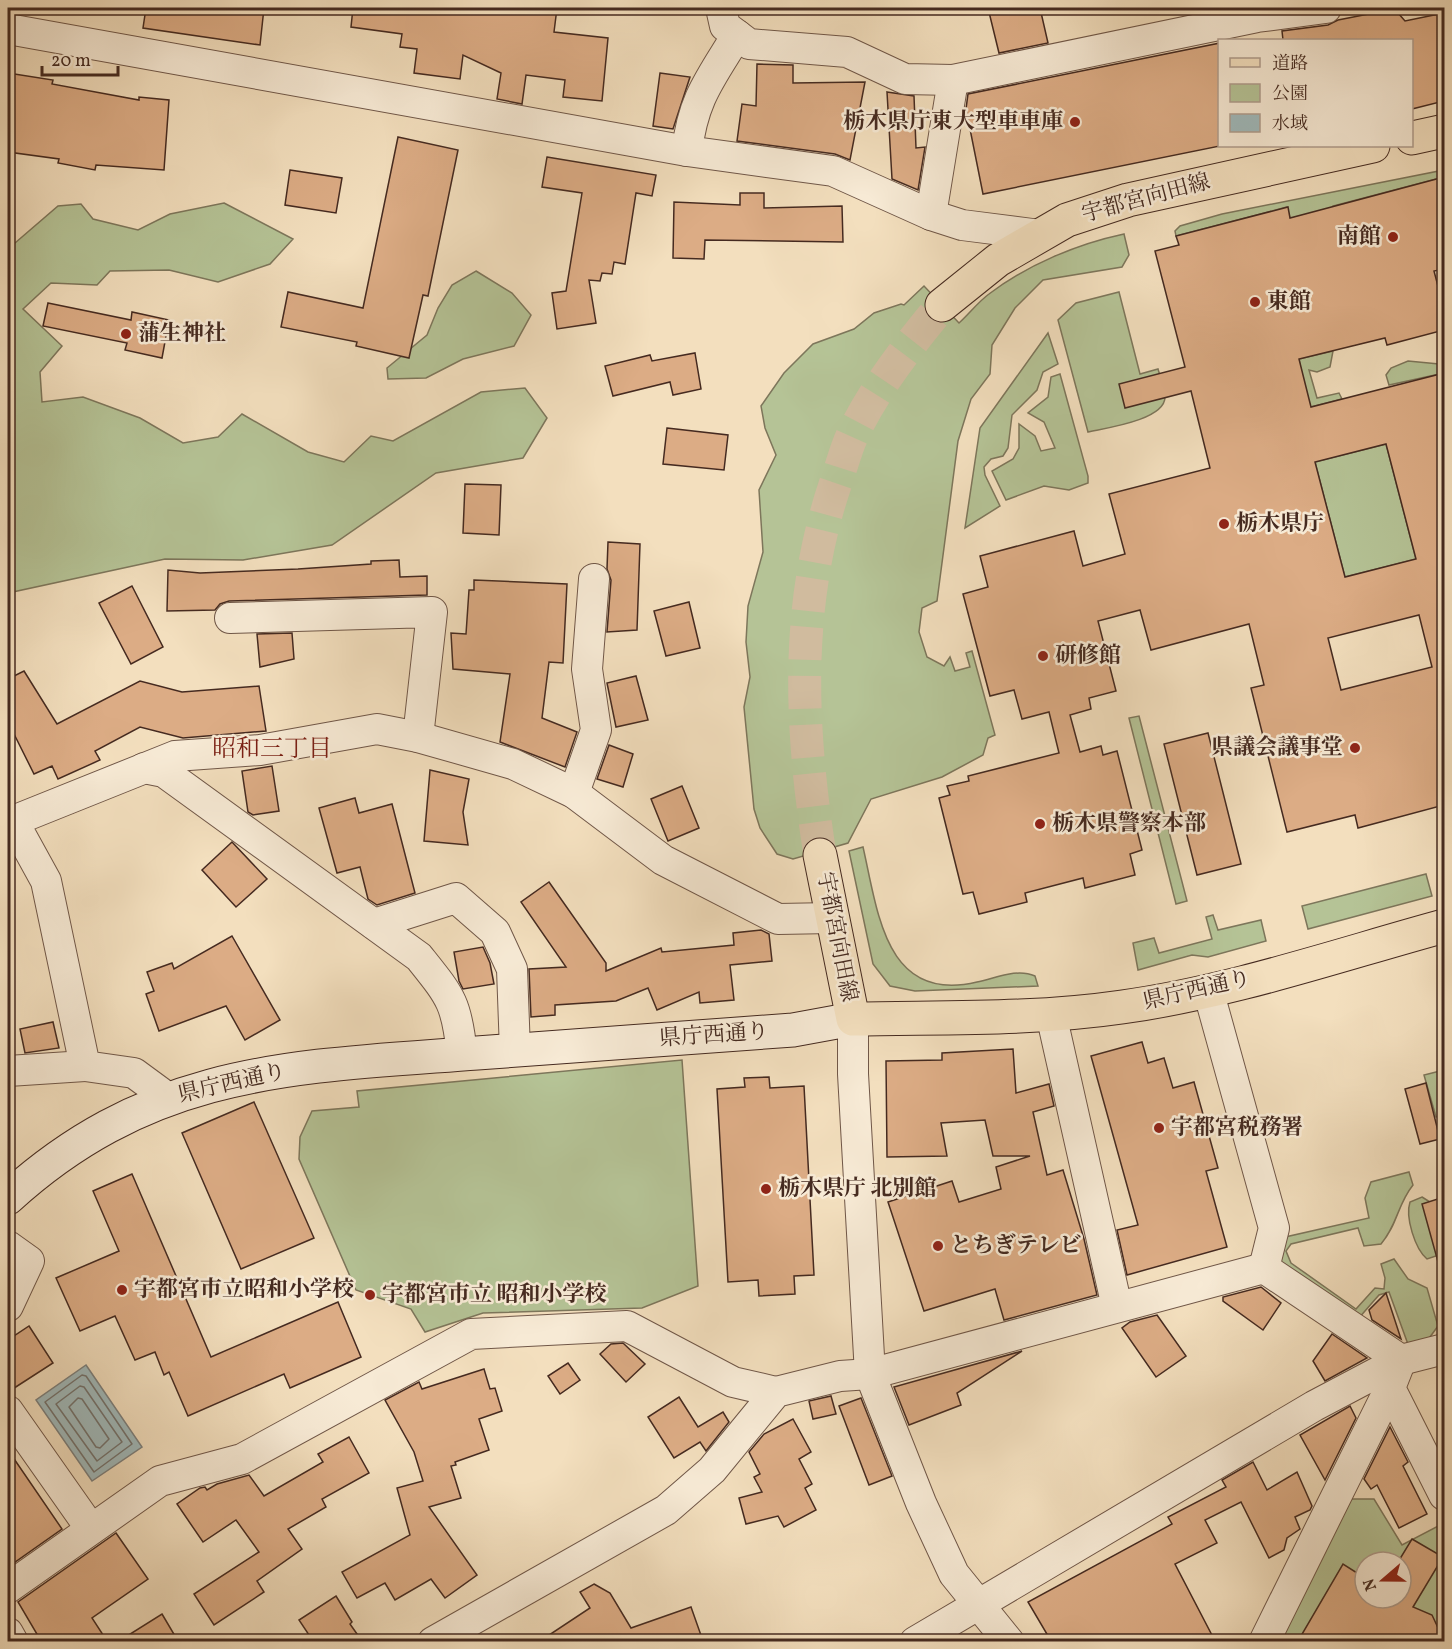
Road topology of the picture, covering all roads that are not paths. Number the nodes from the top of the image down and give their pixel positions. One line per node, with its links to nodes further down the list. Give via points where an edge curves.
1 (721, 8): 4 (street, via 724,26)
2 (1326, 8): 5 (street, via 1257,17)
3 (8, 30): 9 (street)
4 (737, 35): 5 (street, via 749,44 847,52 905,79); 9 (street, via 700,92)
5 (953, 80): 10 (street)
6 (1444, 131): 7 (main road)
7 (1413, 138)
8 (1368, 147): 11 (main road, 宇都宮向田線, via 1128,200 1067,220)
9 (687, 151): 10 (street, via 833,171)
10 (931, 215): 11 (street, via 962,225)
11 (1040, 235): 12 (main road, 宇都宮向田線, via 998,260)
12 (942, 305)
13 (594, 579): 17 (street, via 587,669 596,730)
14 (230, 618): 15 (street, via 432,612)
15 (418, 736): 16 (street, via 377,729 260,750 175,756); 17 (street, via 513,764)
16 (144, 768): 20 (street, via 164,772); 27 (street, via 13,821 46,881)
17 (574, 793): 19 (street, via 663,860 778,919)
18 (820, 855): 19 (main road, 宇都宮向田線)
19 (832, 918): 24 (main road, 宇都宮向田線)
20 (374, 924): 25 (street, via 456,898 495,933 512,969); 26 (street, via 419,957 451,997)
21 (1444, 926): 22 (main road, 県庁西通り)
22 (1208, 990): 23 (main road, 県庁西通り, via 1124,1007); 32 (street, via 1274,1228)
23 (1051, 1014): 24 (main road, 県庁西通り); 34 (street)
24 (853, 1019): 25 (street, 県庁西通り, via 793,1030); 37 (street)
25 (515, 1051): 26 (street, 県庁西通り)
26 (462, 1055): 29 (street, 県庁西通り, via 284,1070 223,1081)
27 (85, 1066): 28 (street); 29 (street, via 134,1073)
28 (8, 1071)
29 (168, 1098): 30 (street, 県庁西通り, via 92,1134)
30 (8, 1198)
31 (8, 1246): 33 (street, via 29,1261)
32 (1264, 1268): 34 (street); 36 (street)
33 (8, 1306)
34 (1117, 1307): 37 (street)
35 (1444, 1348): 36 (street)
36 (1401, 1360): 38 (street); 44 (street, via 1314,1406)
37 (870, 1374): 39 (street, via 840,1376); 44 (street, via 954,1574)
38 (1390, 1388): 41 (street); 50 (street)
39 (776, 1392): 42 (street, via 733,1382 627,1326 471,1334 242,1459 160,1481); 47 (street, via 712,1470 666,1510)
40 (8, 1411): 42 (street)
41 (1444, 1495)
42 (92, 1529): 43 (street)
43 (8, 1587)
44 (978, 1603): 48 (street); 49 (street)
45 (8, 1632): 46 (street)
46 (13, 1641)
47 (433, 1641)
48 (915, 1641)
49 (1009, 1641)
50 (1264, 1641)

